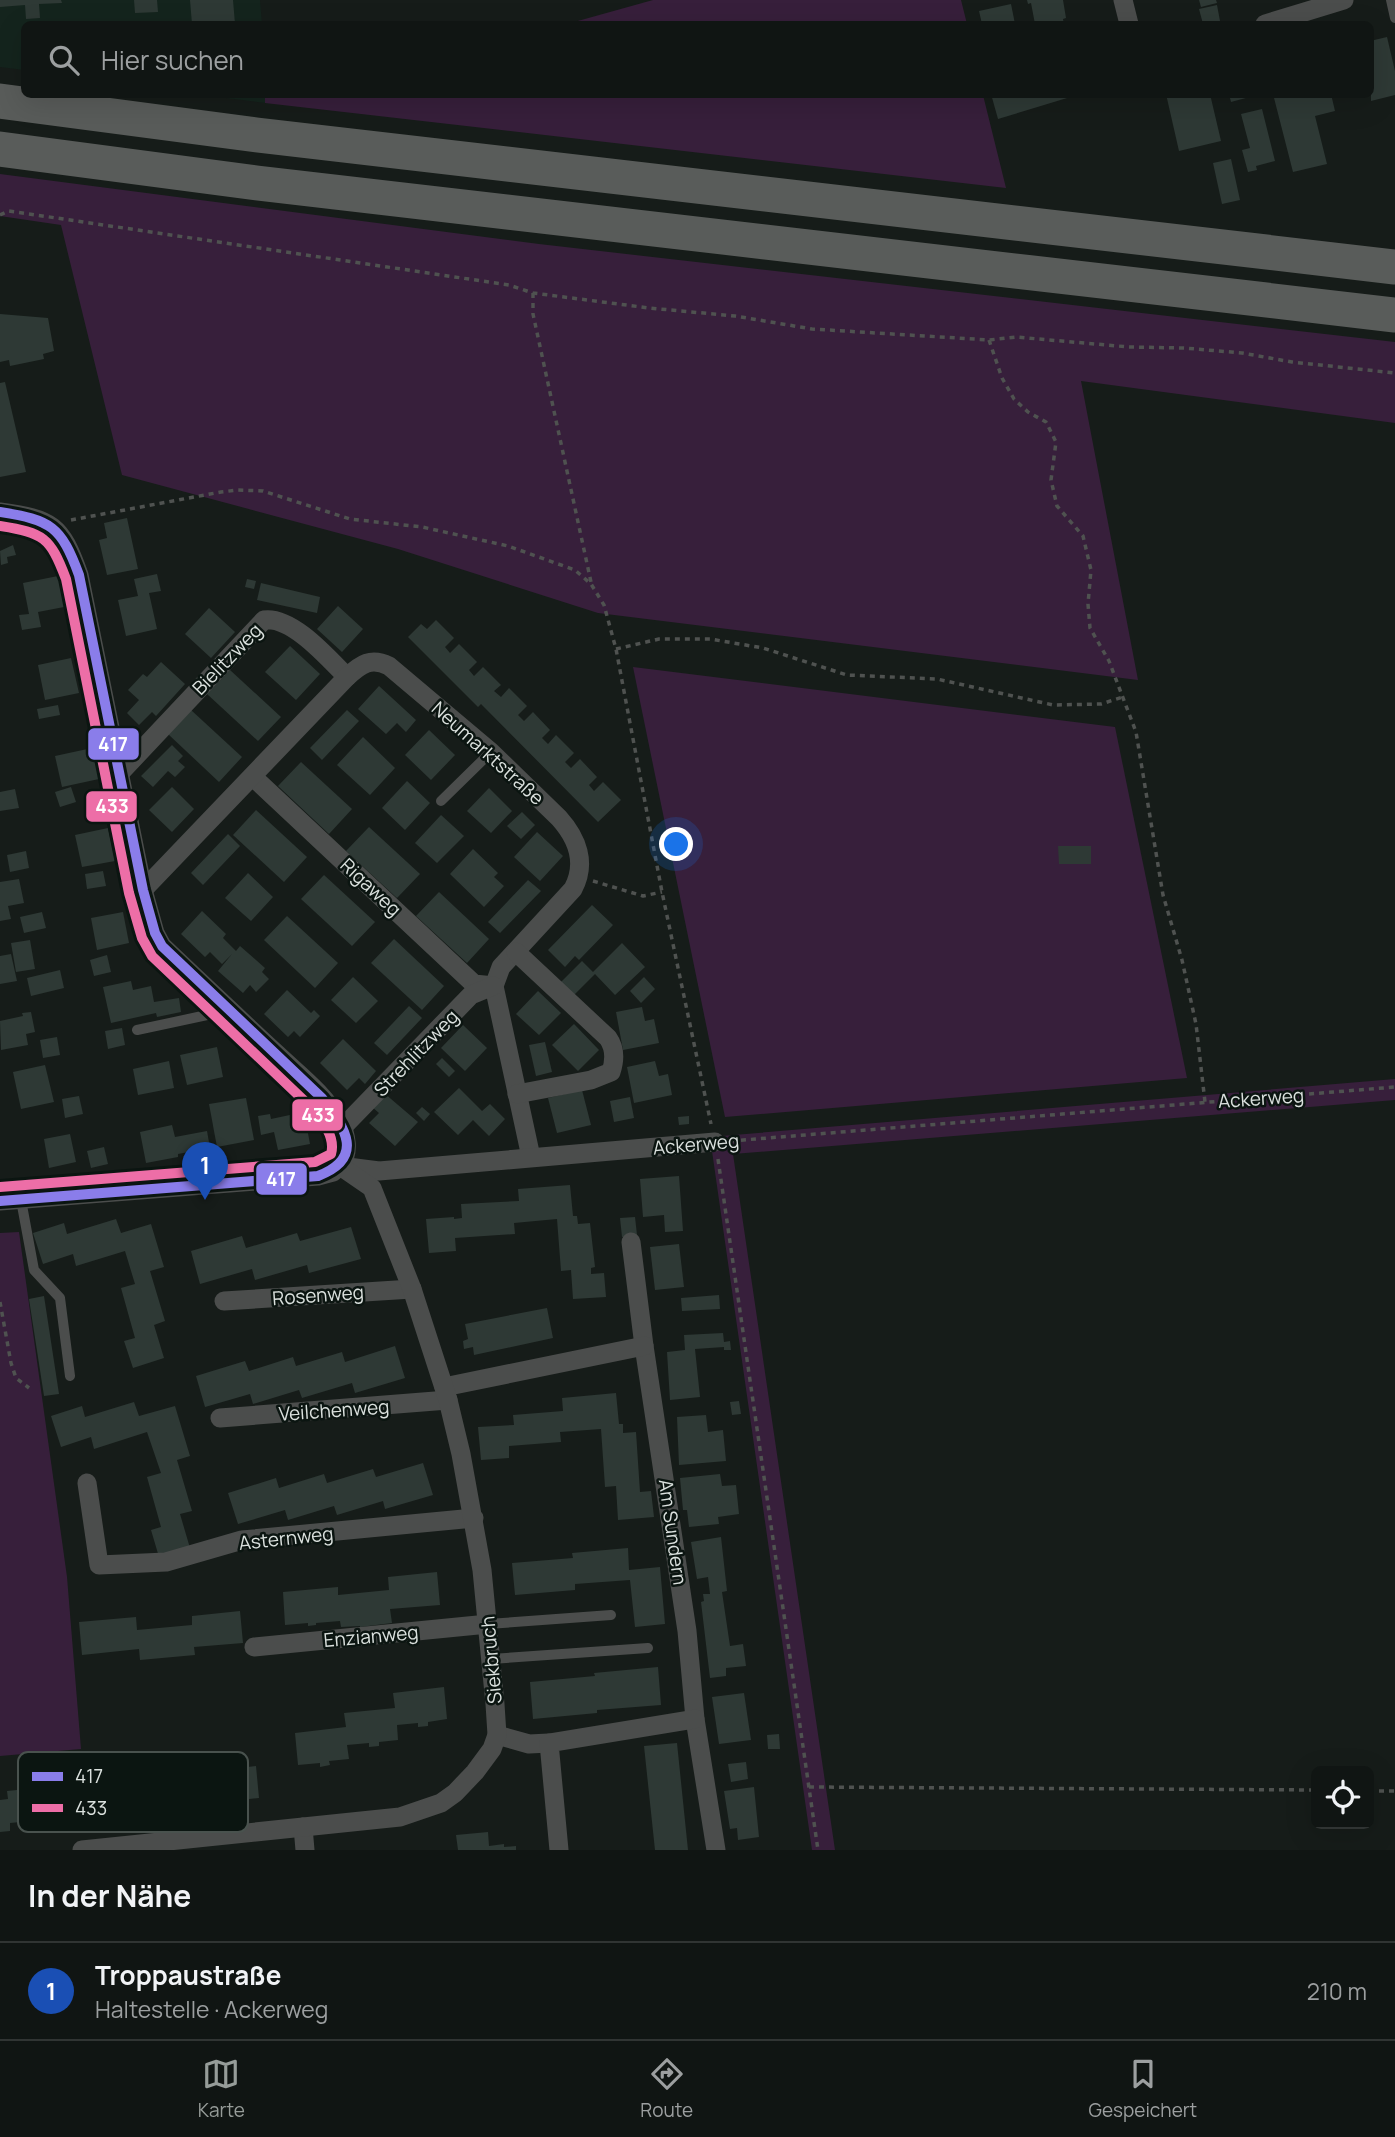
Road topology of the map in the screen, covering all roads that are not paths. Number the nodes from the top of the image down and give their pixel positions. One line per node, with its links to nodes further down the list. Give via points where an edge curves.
1 (1123, 0): 5 (street)
2 (1344, 0): 6 (street)
3 (1391, 0): 4 (lane)
4 (1395, 18)
5 (1128, 21)
6 (1275, 21)
7 (0, 101): 9 (highway)
8 (0, 149): 10 (highway)
9 (1395, 267)
10 (1395, 316)
11 (0, 512): 14 (street, via 48,523 69,546 79,575)
12 (347, 677): 13 (street, Neumarktstraße, via 365,663 389,666); 14 (street, Bielitzweg, via 306,637 274,619 264,620); 15 (street, Neumarktstraße)
13 (491, 752): 16 (lane); 18 (street, Neumarktstraße, via 569,829 579,849 578,879)
14 (119, 774): 17 (street)
15 (253, 777): 17 (street, Neumarktstraße); 19 (street, Rigaweg, via 474,984)
16 (441, 802)
17 (143, 890): 20 (street, via 162,946)
18 (516, 952): 19 (street, via 501,967); 22 (street, via 608,1038 614,1063 611,1072 591,1080)
19 (494, 986): 22 (street); 23 (street, Strehlitzweg, via 471,995)
20 (223, 1003): 21 (lane, via 207,1015); 23 (street, via 322,1098)
21 (137, 1030)
22 (517, 1094): 25 (street)
23 (342, 1127): 26 (street, via 346,1153)
24 (715, 1142): 25 (street, Ackerweg)
25 (531, 1157): 26 (street, Ackerweg, via 379,1171)
26 (340, 1166): 28 (street, Ackerweg, via 318,1176); 30 (street, Siekbruch, via 372,1188)
27 (0, 1199): 28 (street, Ackerweg)
28 (21, 1200): 33 (lane, via 34,1270 60,1298)
29 (631, 1242): 32 (street, Am Sundern)
30 (412, 1289): 31 (street, Rosenweg); 34 (street, Siekbruch)
31 (224, 1301)
32 (644, 1346): 34 (street); 43 (street, Am Sundern, via 678,1562)
33 (70, 1376)
34 (446, 1394): 35 (street, Veilchenweg); 37 (street, Siekbruch)
35 (220, 1418)
36 (87, 1483): 37 (street, Asternweg, via 99,1565 166,1562 242,1540)
37 (474, 1518): 39 (street, Siekbruch)
38 (611, 1615): 39 (lane)
39 (488, 1624): 40 (street, Enzianweg); 42 (street, Siekbruch)
40 (254, 1647)
41 (648, 1648): 42 (lane)
42 (491, 1659): 44 (street, Siekbruch)
43 (695, 1719): 45 (street); 50 (street, Am Sundern)
44 (497, 1735): 45 (street, via 529,1744); 46 (street, via 475,1772 441,1804 400,1817)
45 (549, 1743): 49 (street)
46 (303, 1827): 47 (street); 48 (street)
47 (82, 1850)
48 (305, 1850)
49 (559, 1850)
50 (716, 1850)

